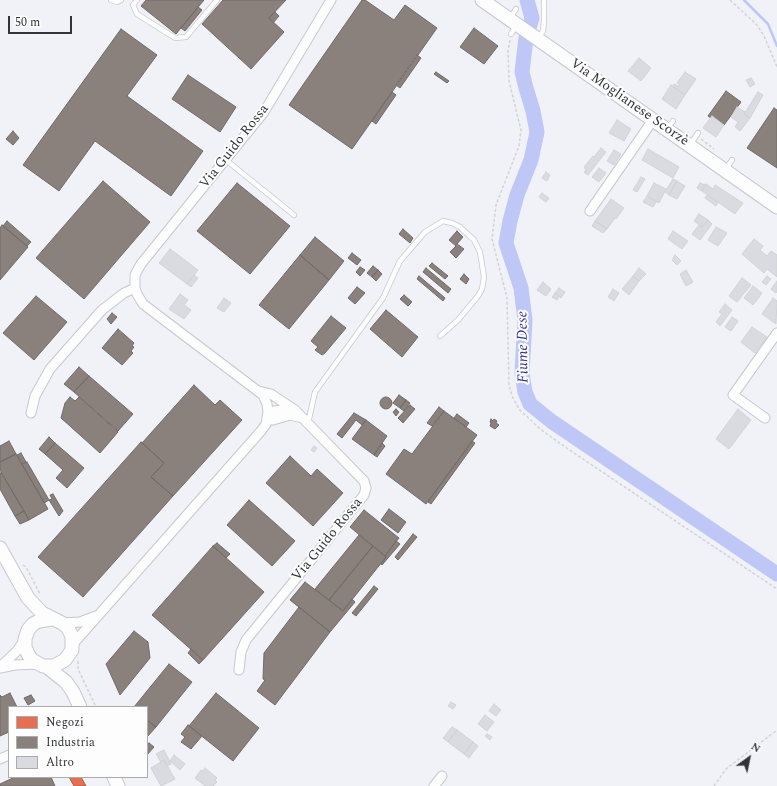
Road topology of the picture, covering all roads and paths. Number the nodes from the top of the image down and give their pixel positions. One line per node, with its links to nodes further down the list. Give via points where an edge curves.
1 (111, 0): 2 (lane)
2 (121, 0)
3 (137, 0): 4 (lane, via 132,6 137,14 175,38 186,37)
4 (217, 0)
5 (331, 0): 15 (street, Via Guido Rossa, via 264,112)
6 (482, 0): 9 (main road, Via Moglianese Scorzè)
7 (544, 0): 10 (lane, via 543,31)
8 (730, 0): 11 (path, via 757,25)
9 (514, 22): 10 (main road, Via Moglianese Scorzè); 30 (path, via 508,51 509,81 521,130 519,146 496,205 492,239 507,298 508,378 512,396 519,409 540,429)
10 (535, 37): 12 (main road, Via Moglianese Scorzè)
11 (777, 67)
12 (653, 120): 14 (main road, Via Moglianese Scorzè, via 670,125); 17 (street)
13 (698, 133): 14 (lane)
14 (689, 145): 16 (main road, Via Moglianese Scorzè, via 728,165)
15 (226, 160): 18 (lane); 19 (street, Via Guido Rossa, via 141,264 136,275)
16 (777, 207)
17 (590, 211)
18 (294, 215)
19 (135, 288): 22 (street, Via Guido Rossa, via 148,308); 24 (street, via 102,310 50,369 35,396)
20 (777, 333): 26 (street, via 733,395)
21 (440, 336): 27 (lane, via 458,320 478,296 484,278 480,252 474,240 460,227 443,221 426,232 400,260 383,298 315,392)
22 (259, 391): 23 (street, Via Guido Rossa, via 271,394); 25 (street, Via Guido Rossa, via 266,399)
23 (295, 410): 25 (street, via 287,409); 27 (street, Via Guido Rossa)
24 (31, 413)
25 (268, 415): 27 (street, via 273,420 290,415); 32 (street, via 261,431)
26 (765, 418)
27 (306, 420): 38 (street, Via Guido Rossa, via 364,481 366,493 246,640 241,652)
28 (0, 548): 31 (main road)
29 (18, 563): 31 (path, via 26,568)
30 (777, 589)
31 (34, 596): 33 (main road, via 42,613); 34 (main road)
32 (97, 616): 33 (street, via 80,622); 35 (street)
33 (57, 621): 34 (main road, via 39,620); 35 (main road, via 70,632)
34 (27, 634): 36 (main road, via 25,647 28,654 32,660); 37 (street, via 17,651)
35 (73, 653): 36 (main road, via 60,664); 39 (main road, via 69,677); 41 (path)
36 (43, 665): 37 (street); 39 (main road, via 66,682)
37 (0, 667)
38 (239, 670)
39 (73, 692): 40 (main road)
40 (80, 706)
41 (96, 706)
42 (777, 730): 45 (path, via 726,769)
43 (442, 776): 44 (street)
44 (434, 786)
45 (714, 786)

